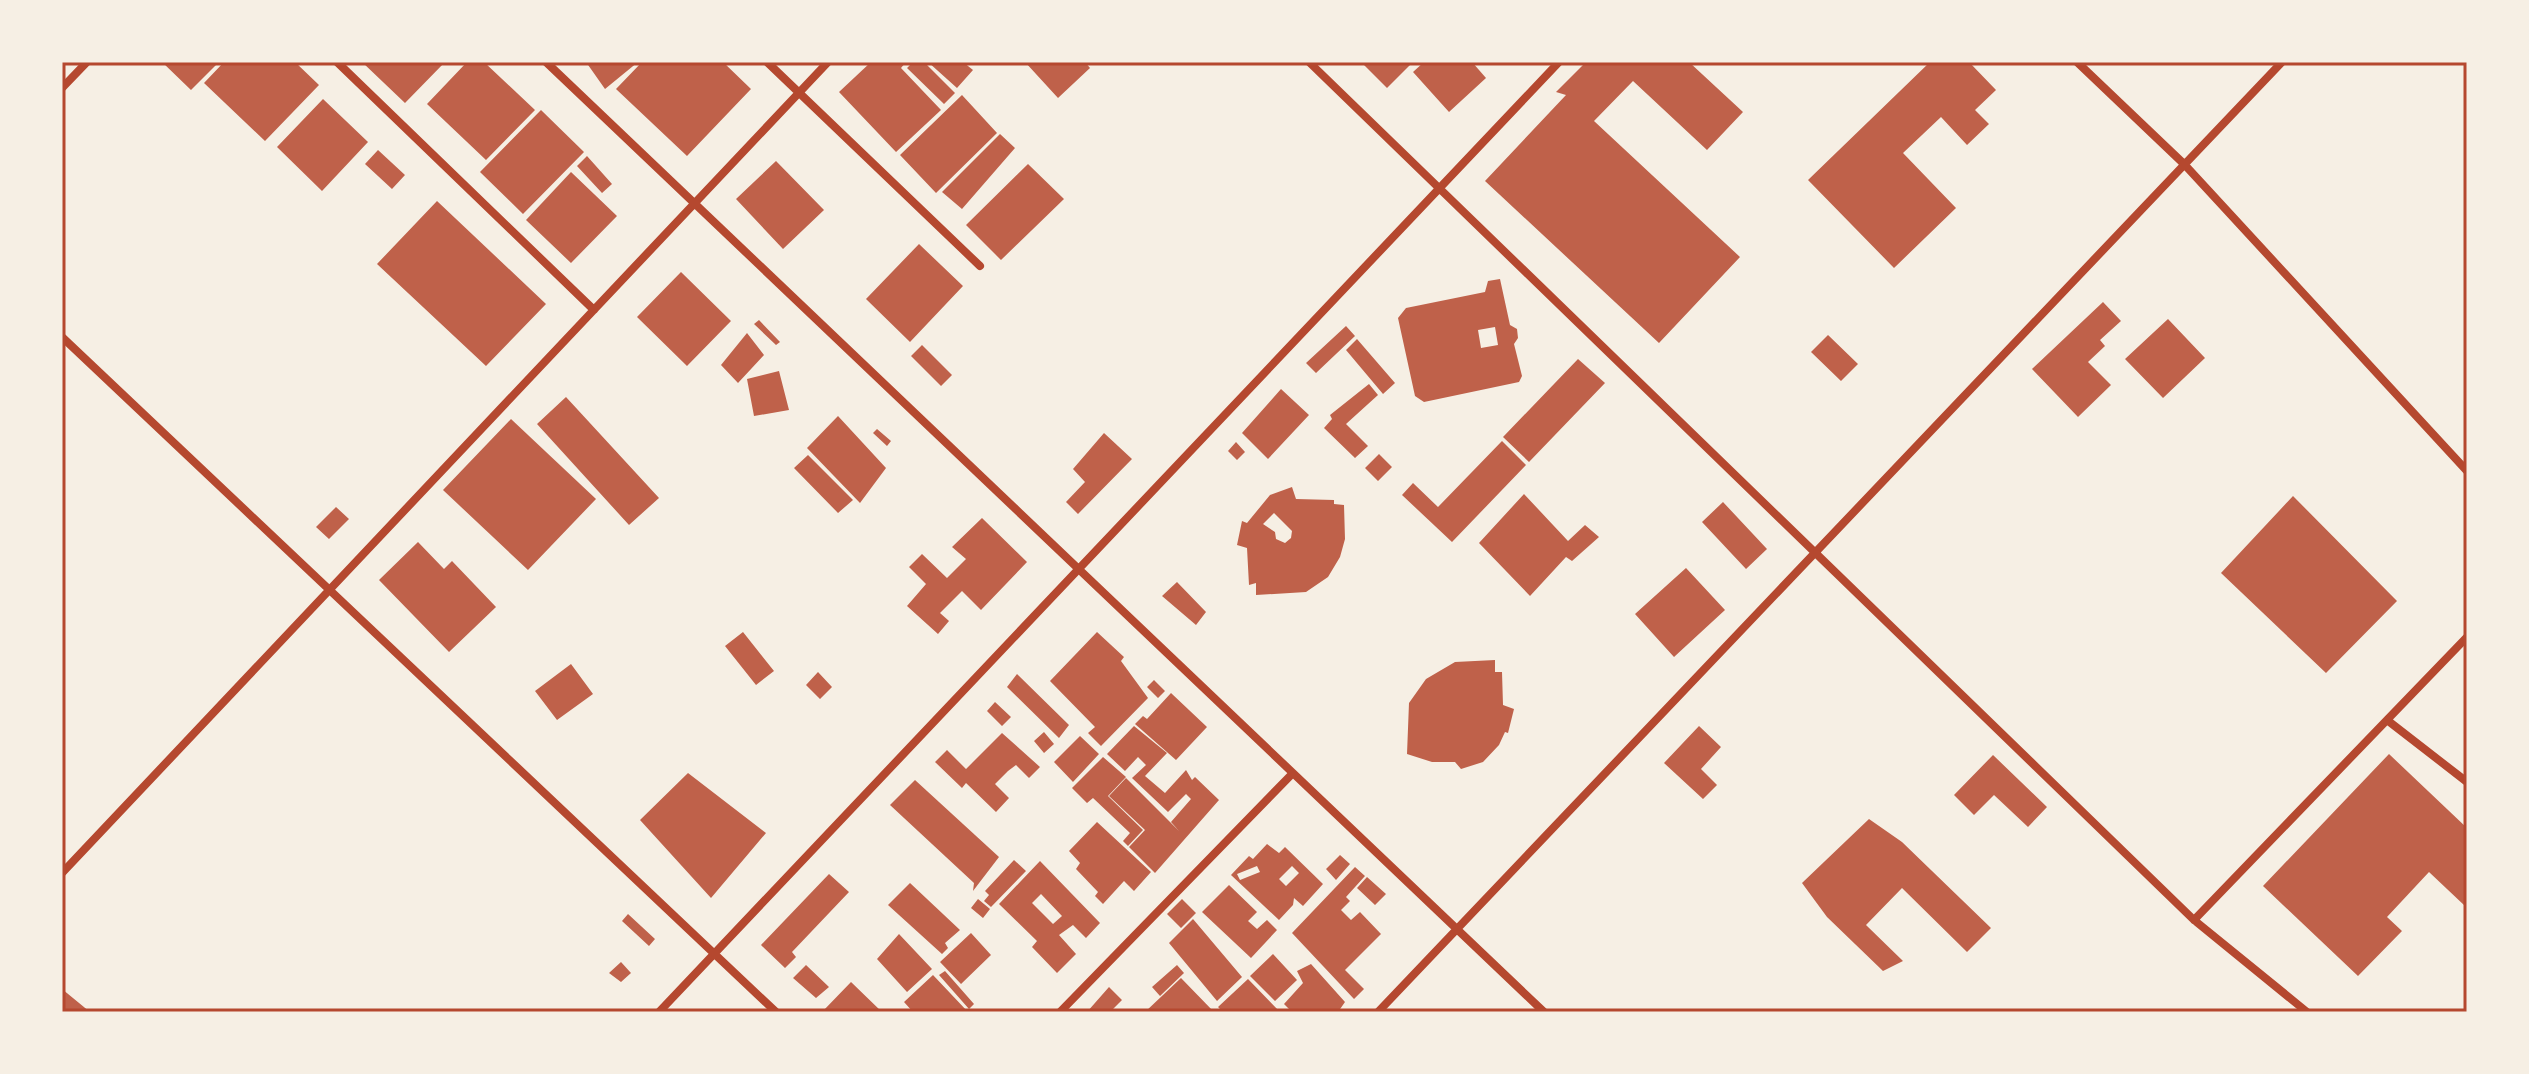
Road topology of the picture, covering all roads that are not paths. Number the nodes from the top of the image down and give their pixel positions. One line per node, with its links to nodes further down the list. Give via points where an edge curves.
1 (87, 62): 10 (street)
2 (337, 62): 16 (street)
3 (546, 62): 14 (street)
4 (767, 62): 11 (street)
5 (828, 62): 11 (street)
6 (1309, 62): 13 (street)
7 (1559, 62): 13 (street)
8 (2077, 62): 12 (street)
9 (2282, 62): 12 (street)
10 (62, 88)
11 (799, 92): 14 (street); 15 (street)
12 (2184, 164): 18 (street); 19 (street)
13 (1439, 189): 19 (street); 20 (street)
14 (694, 203): 16 (street); 20 (street)
15 (980, 266)
16 (594, 310): 21 (street)
17 (62, 337): 21 (street)
18 (2467, 471)
19 (1817, 554): 27 (street); 28 (street)
20 (1078, 569): 24 (street); 29 (street)
21 (329, 590): 26 (street); 29 (street)
22 (2467, 637): 23 (street)
23 (2387, 720): 25 (street); 27 (street)
24 (1293, 773): 28 (street); 32 (street)
25 (2467, 782)
26 (62, 873)
27 (2194, 920): 35 (street)
28 (1457, 929): 33 (street); 34 (street)
29 (714, 954): 30 (street); 31 (street)
30 (659, 1012)
31 (776, 1012)
32 (1060, 1012)
33 (1378, 1012)
34 (1544, 1012)
35 (2307, 1012)

